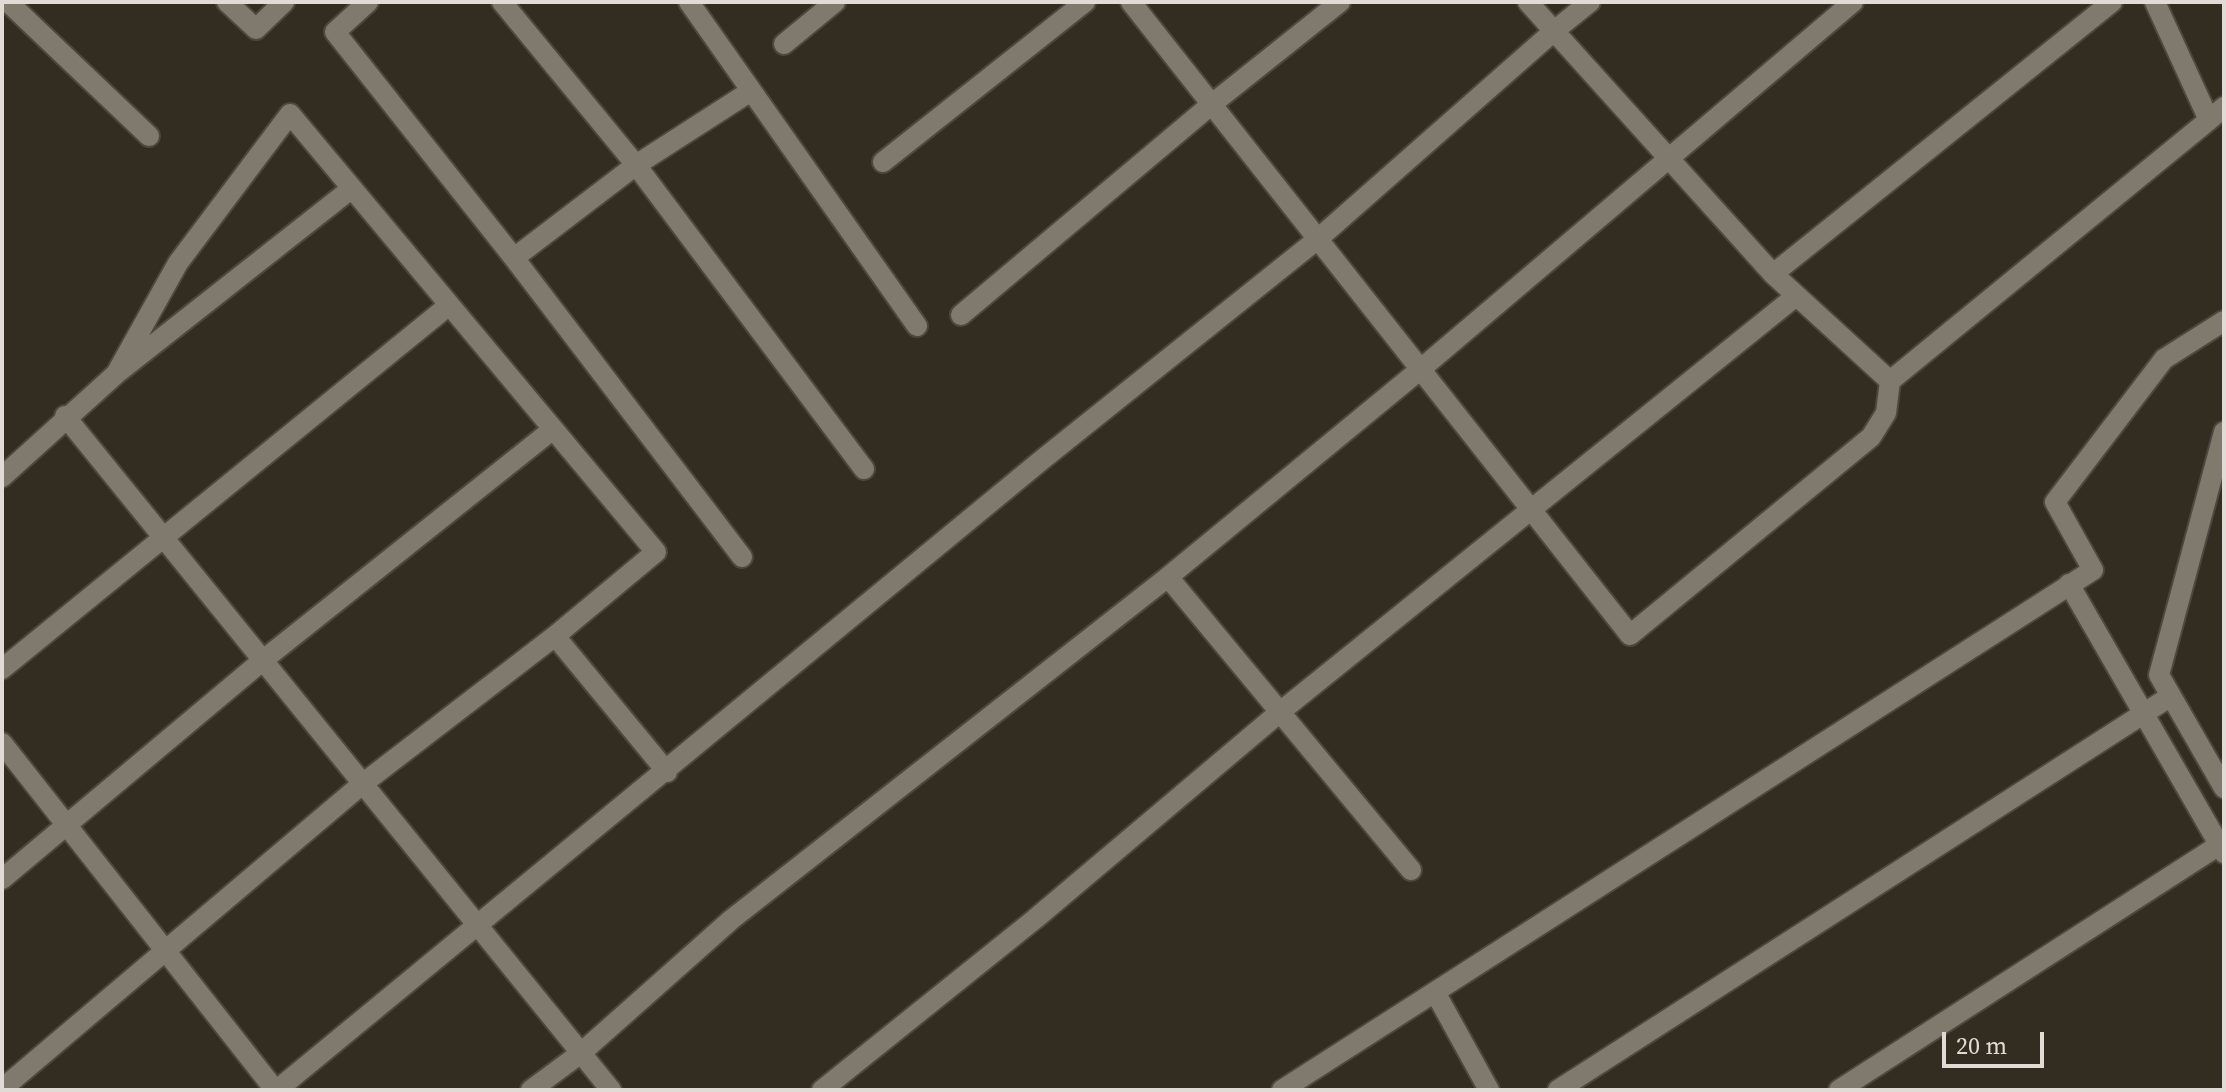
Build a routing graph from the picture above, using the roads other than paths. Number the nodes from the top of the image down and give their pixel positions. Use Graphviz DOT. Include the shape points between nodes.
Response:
graph roads {
  1 [pos="8,2"];
  2 [pos="227,2"];
  3 [pos="284,2"];
  4 [pos="368,2"];
  5 [pos="502,2"];
  6 [pos="689,2"];
  7 [pos="835,2"];
  8 [pos="1085,2"];
  9 [pos="1131,2"];
  10 [pos="1340,2"];
  11 [pos="1528,2"];
  12 [pos="1590,2"];
  13 [pos="1853,2"];
  14 [pos="2112,2"];
  15 [pos="2155,2"];
  16 [pos="1554,31"];
  17 [pos="784,44"];
  18 [pos="751,91"];
  19 [pos="1212,104"];
  20 [pos="2217,114"];
  21 [pos="149,136"];
  22 [pos="1667,160"];
  23 [pos="883,162"];
  24 [pos="636,165"];
  25 [pos="351,189"];
  26 [pos="1319,238"];
  27 [pos="514,258"];
  28 [pos="1773,274"];
  29 [pos="1796,296"];
  30 [pos="448,306"];
  31 [pos="961,315"];
  32 [pos="2224,321"];
  33 [pos="917,326"];
  34 [pos="1422,368"];
  35 [pos="116,374"];
  36 [pos="1890,381"];
  37 [pos="65,416"];
  38 [pos="552,430"];
  39 [pos="2224,432"];
  40 [pos="864,469"];
  41 [pos="2,477"];
  42 [pos="1530,511"];
  43 [pos="164,536"];
  44 [pos="742,557"];
  45 [pos="1168,577"];
  46 [pos="2069,584"];
  47 [pos="555,636"];
  48 [pos="262,661"];
  49 [pos="2,669"];
  50 [pos="2171,696"];
  51 [pos="1280,712"];
  52 [pos="2144,714"];
  53 [pos="2,743"];
  54 [pos="667,772"];
  55 [pos="361,785"];
  56 [pos="2224,788"];
  57 [pos="68,823"];
  58 [pos="2223,847"];
  59 [pos="1411,870"];
  60 [pos="2,879"];
  61 [pos="476,926"];
  62 [pos="167,949"];
  63 [pos="1435,992"];
  64 [pos="581,1053"];
  65 [pos="2,1089"];
  66 [pos="276,1090"];
  67 [pos="531,1090"];
  68 [pos="611,1090"];
  69 [pos="822,1090"];
  70 [pos="1282,1090"];
  71 [pos="1489,1090"];
  72 [pos="1558,1090"];
  73 [pos="1839,1090"];
  1 -- 21 [label="street"];
  2 -- 3 [label="street" via="256,29"];
  4 -- 27 [label="street" via="335,32"];
  5 -- 24 [label="street"];
  6 -- 18 [label="street"];
  7 -- 17 [label="street"];
  8 -- 23 [label="street"];
  9 -- 19 [label="street"];
  10 -- 19 [label="street"];
  11 -- 16 [label="street"];
  12 -- 16 [label="street"];
  13 -- 22 [label="street"];
  14 -- 28 [label="street"];
  15 -- 20 [label="street"];
  16 -- 22 [label="street"];
  16 -- 26 [label="street"];
  18 -- 24 [label="street"];
  18 -- 33 [label="street"];
  19 -- 26 [label="street"];
  19 -- 31 [label="street"];
  20 -- 36 [label="street"];
  22 -- 28 [label="street"];
  22 -- 34 [label="street"];
  24 -- 27 [label="street"];
  24 -- 40 [label="street"];
  25 -- 30 [label="street"];
  25 -- 35 [label="street"];
  25 -- 35 [label="street" via="290,114 178,263"];
  26 -- 34 [label="street"];
  26 -- 54 [label="street"];
  27 -- 44 [label="street"];
  28 -- 29 [label="street"];
  29 -- 36 [label="street"];
  29 -- 42 [label="street"];
  30 -- 38 [label="street"];
  30 -- 43 [label="street"];
  32 -- 46 [label="street" via="2164,359 2055,502 2093,570"];
  34 -- 42 [label="street"];
  34 -- 45 [label="street"];
  35 -- 37 [label="street"];
  36 -- 42 [label="street" via="1886,413 1871,437 1630,635"];
  37 -- 41 [label="street"];
  37 -- 43 [label="street"];
  38 -- 47 [label="street" via="656,552"];
  38 -- 48 [label="street"];
  39 -- 50 [label="street" via="2159,675"];
  42 -- 51 [label="street"];
  43 -- 48 [label="street"];
  43 -- 49 [label="street"];
  45 -- 51 [label="street"];
  45 -- 64 [label="street" via="732,919"];
  46 -- 52 [label="street"];
  46 -- 63 [label="street"];
  47 -- 54 [label="street"];
  47 -- 55 [label="street"];
  48 -- 55 [label="street"];
  48 -- 57 [label="street"];
  50 -- 52 [label="street"];
  50 -- 56 [label="street"];
  51 -- 59 [label="street"];
  51 -- 69 [label="street"];
  52 -- 58 [label="street"];
  52 -- 72 [label="street"];
  53 -- 57 [label="street"];
  54 -- 61 [label="street"];
  55 -- 61 [label="street"];
  55 -- 62 [label="street"];
  57 -- 60 [label="street"];
  57 -- 62 [label="street"];
  58 -- 73 [label="street"];
  61 -- 64 [label="street"];
  61 -- 66 [label="street"];
  62 -- 65 [label="street"];
  62 -- 66 [label="street"];
  63 -- 70 [label="street"];
  63 -- 71 [label="street"];
  64 -- 67 [label="street"];
  64 -- 68 [label="street"];
}
